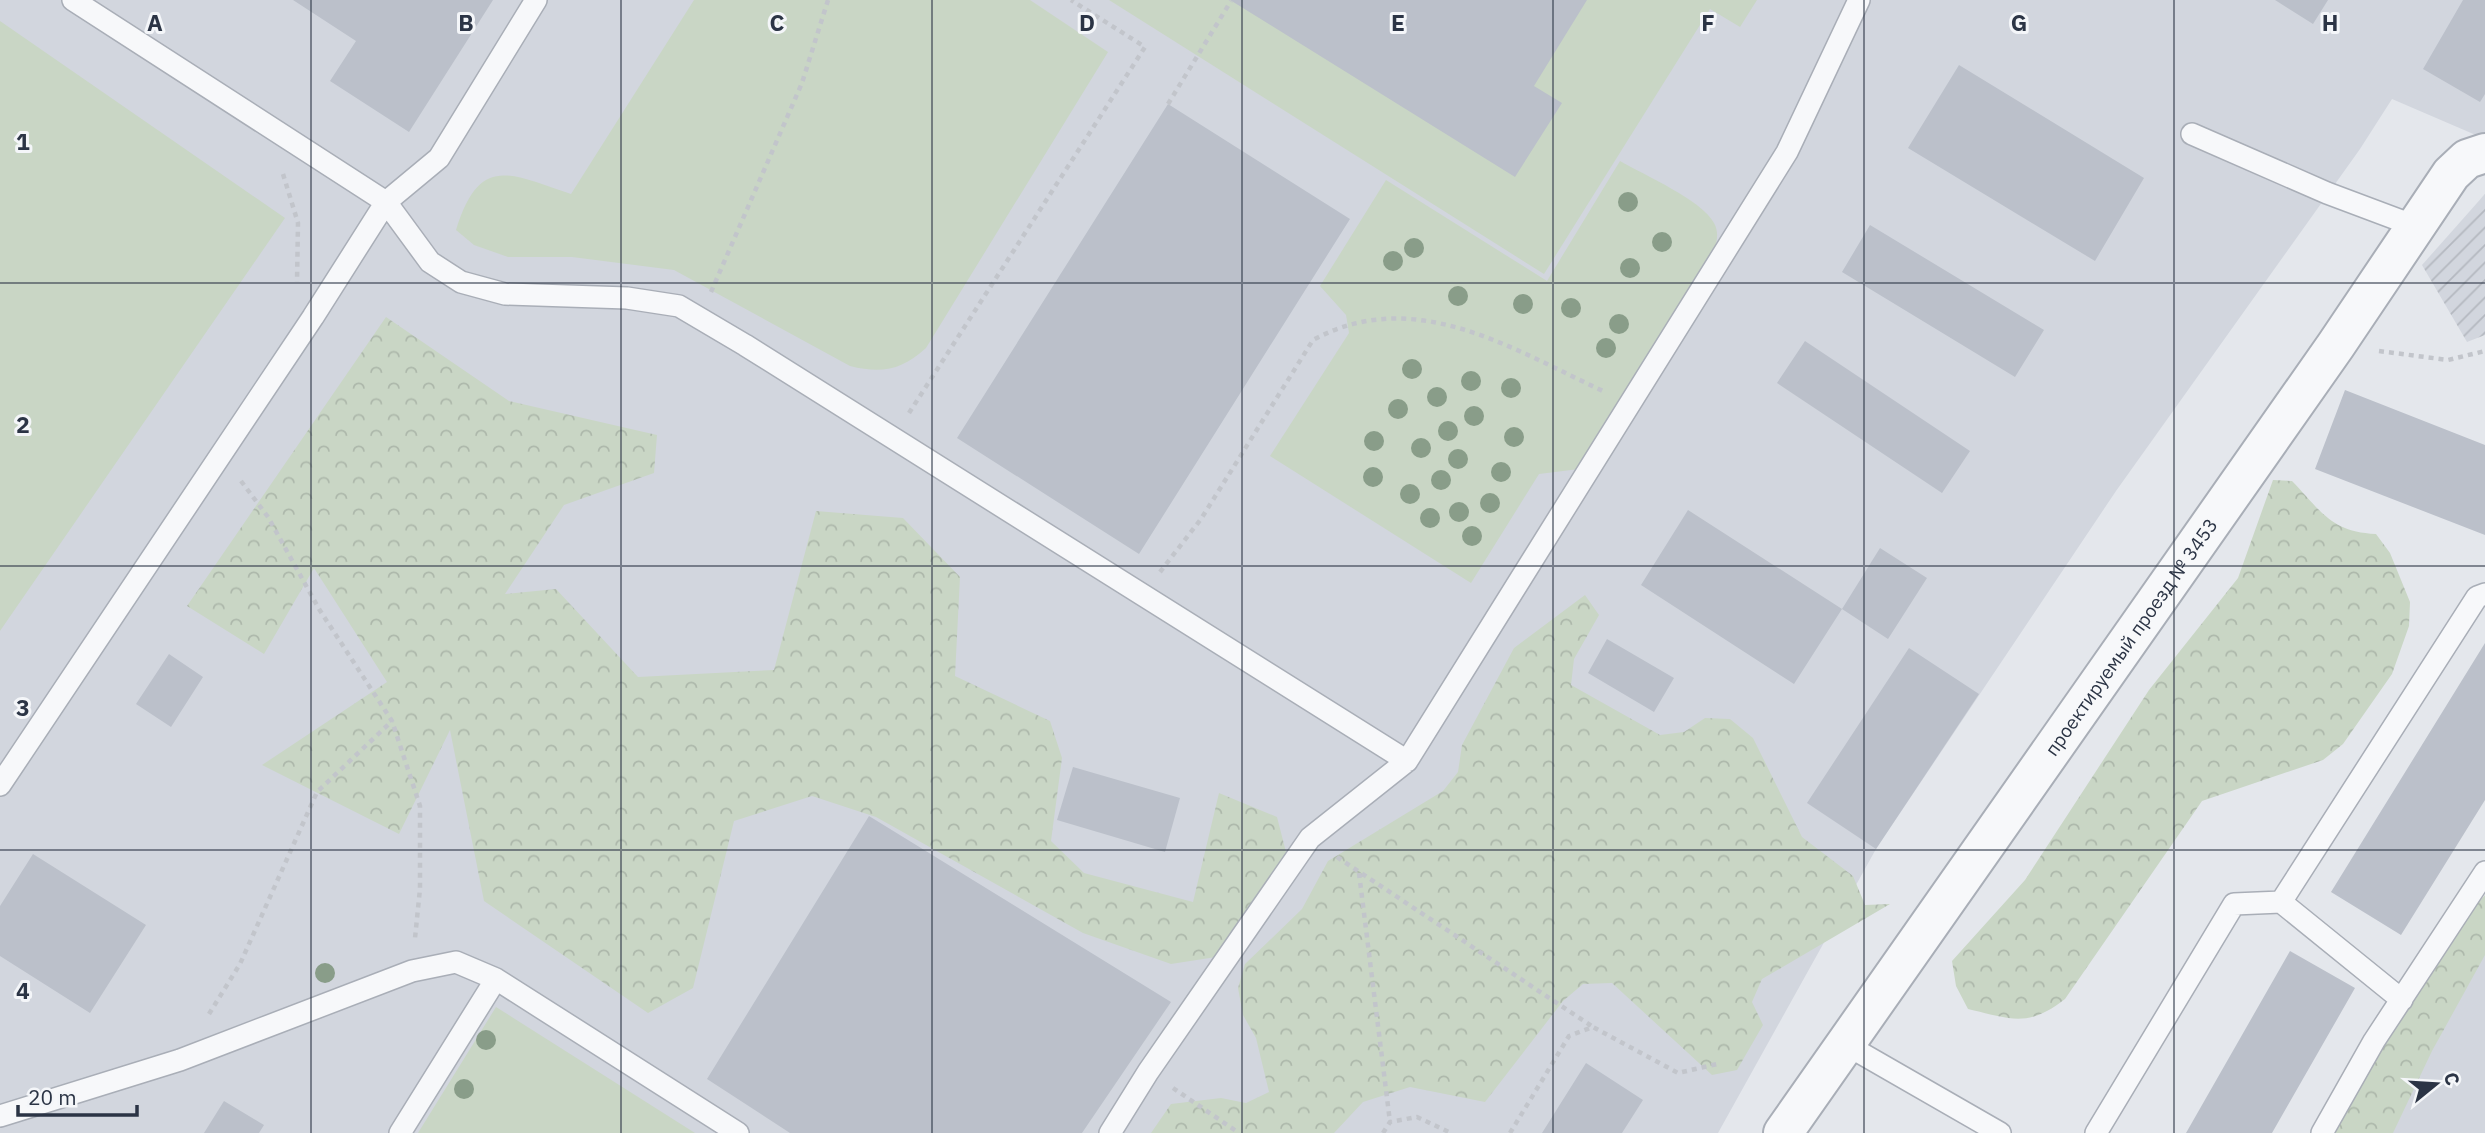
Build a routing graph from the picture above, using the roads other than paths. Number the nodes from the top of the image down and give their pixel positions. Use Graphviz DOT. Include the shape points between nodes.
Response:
graph roads {
  1 [pos="73,0"];
  2 [pos="536,0"];
  3 [pos="1859,0"];
  4 [pos="2192,134"];
  5 [pos="2485,153"];
  6 [pos="386,202"];
  7 [pos="2415,226"];
  8 [pos="2485,594"];
  9 [pos="1407,761"];
  10 [pos="0,785"];
  11 [pos="2485,872"];
  12 [pos="2281,902"];
  13 [pos="496,979"];
  14 [pos="2402,1000"];
  15 [pos="1845,1044"];
  16 [pos="0,1116"];
  17 [pos="734,1132"];
  18 [pos="400,1133"];
  19 [pos="1110,1133"];
  20 [pos="1783,1133"];
  21 [pos="2000,1133"];
  22 [pos="2096,1133"];
  23 [pos="2322,1133"];
  1 -- 6 [label="lane"];
  2 -- 6 [label="lane" via="439,158"];
  3 -- 9 [label="lane" via="1787,152"];
  4 -- 7 [label="lane"];
  5 -- 7 [label="street, проектируемый проезд № 3453" via="2467,159 2451,173"];
  6 -- 9 [label="lane" via="430,262 461,282 505,294 627,298 679,306"];
  6 -- 10 [label="lane"];
  7 -- 15 [label="street, проектируемый проезд № 3453"];
  8 -- 12 [label="lane" via="2477,597"];
  9 -- 19 [label="lane" via="1310,838"];
  11 -- 14 [label="lane"];
  12 -- 14 [label="lane"];
  12 -- 22 [label="lane" via="2234,904"];
  13 -- 16 [label="lane" via="456,962 412,971 180,1060"];
  13 -- 17 [label="lane"];
  13 -- 18 [label="lane"];
  14 -- 23 [label="lane"];
  15 -- 20 [label="street, проектируемый проезд № 3453"];
  15 -- 21 [label="lane"];
}
